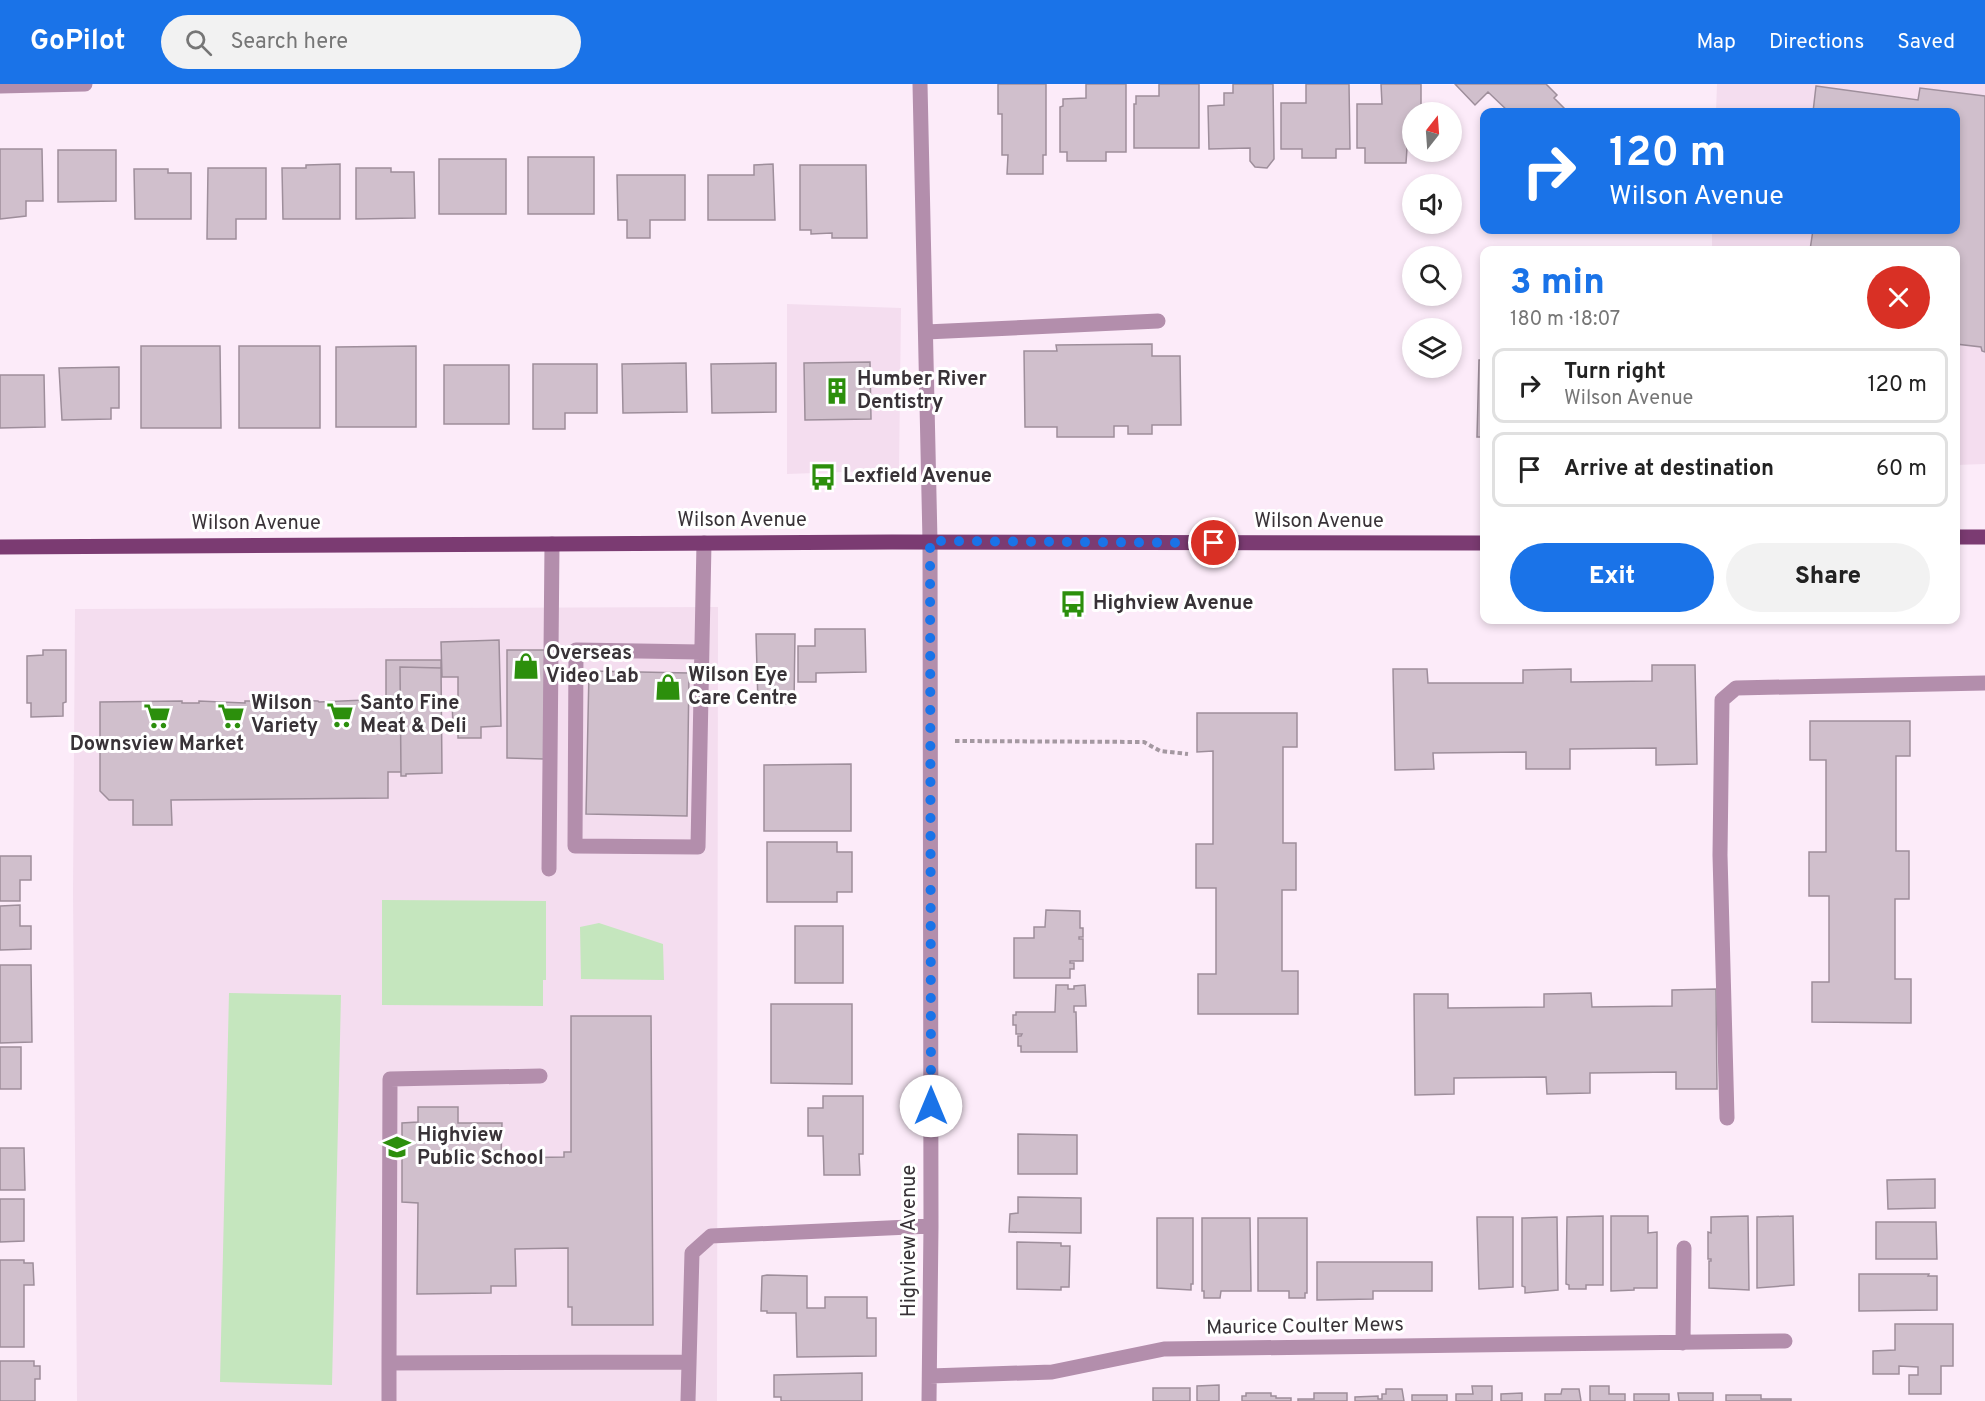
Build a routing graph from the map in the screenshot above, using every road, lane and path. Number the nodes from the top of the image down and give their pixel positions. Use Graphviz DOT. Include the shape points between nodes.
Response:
graph roads {
  1 [pos="85,84"];
  2 [pos="920,84"];
  3 [pos="0,86"];
  4 [pos="1158,321"];
  5 [pos="926,332"];
  6 [pos="1960,537"];
  7 [pos="1985,537"];
  8 [pos="930,541"];
  9 [pos="704,543"];
  10 [pos="1480,543"];
  11 [pos="552,544"];
  12 [pos="0,547"];
  13 [pos="701,652"];
  14 [pos="1985,683"];
  15 [pos="930,741"];
  16 [pos="1188,754"];
  17 [pos="549,869"];
  18 [pos="540,1076"];
  19 [pos="1727,1118"];
  20 [pos="931,1226"];
  21 [pos="1684,1248"];
  22 [pos="1785,1341"];
  23 [pos="1683,1342"];
  24 [pos="688,1362"];
  25 [pos="389,1363"];
  26 [pos="930,1376"];
  27 [pos="389,1401"];
  28 [pos="688,1401"];
  29 [pos="929,1401"];
  1 -- 3 [label="street"];
  2 -- 5 [label="street"];
  4 -- 5 [label="street"];
  5 -- 8 [label="street"];
  6 -- 7 [label="main road"];
  8 -- 9 [label="main road, Wilson Avenue"];
  8 -- 10 [label="main road, Wilson Avenue"];
  8 -- 15 [label="street, Highview Avenue"];
  9 -- 11 [label="main road, Wilson Avenue"];
  9 -- 13 [label="street"];
  11 -- 12 [label="main road, Wilson Avenue"];
  11 -- 17 [label="street"];
  13 -- 13 [label="street" via="698,847 575,846 576,650"];
  14 -- 19 [label="street" via="1736,688 1722,700 1720,855"];
  15 -- 16 [label="path" via="1144,742 1160,751"];
  15 -- 20 [label="street, Highview Avenue"];
  18 -- 25 [label="street" via="390,1079"];
  20 -- 24 [label="street" via="711,1236 692,1253"];
  20 -- 26 [label="street, Highview Avenue"];
  21 -- 23 [label="street"];
  22 -- 23 [label="street, Maurice Coulter Mews"];
  23 -- 26 [label="street, Maurice Coulter Mews" via="1164,1349 1052,1372"];
  24 -- 25 [label="street"];
  24 -- 28 [label="street"];
  25 -- 27 [label="street"];
  26 -- 29 [label="street, Highview Avenue"];
}
